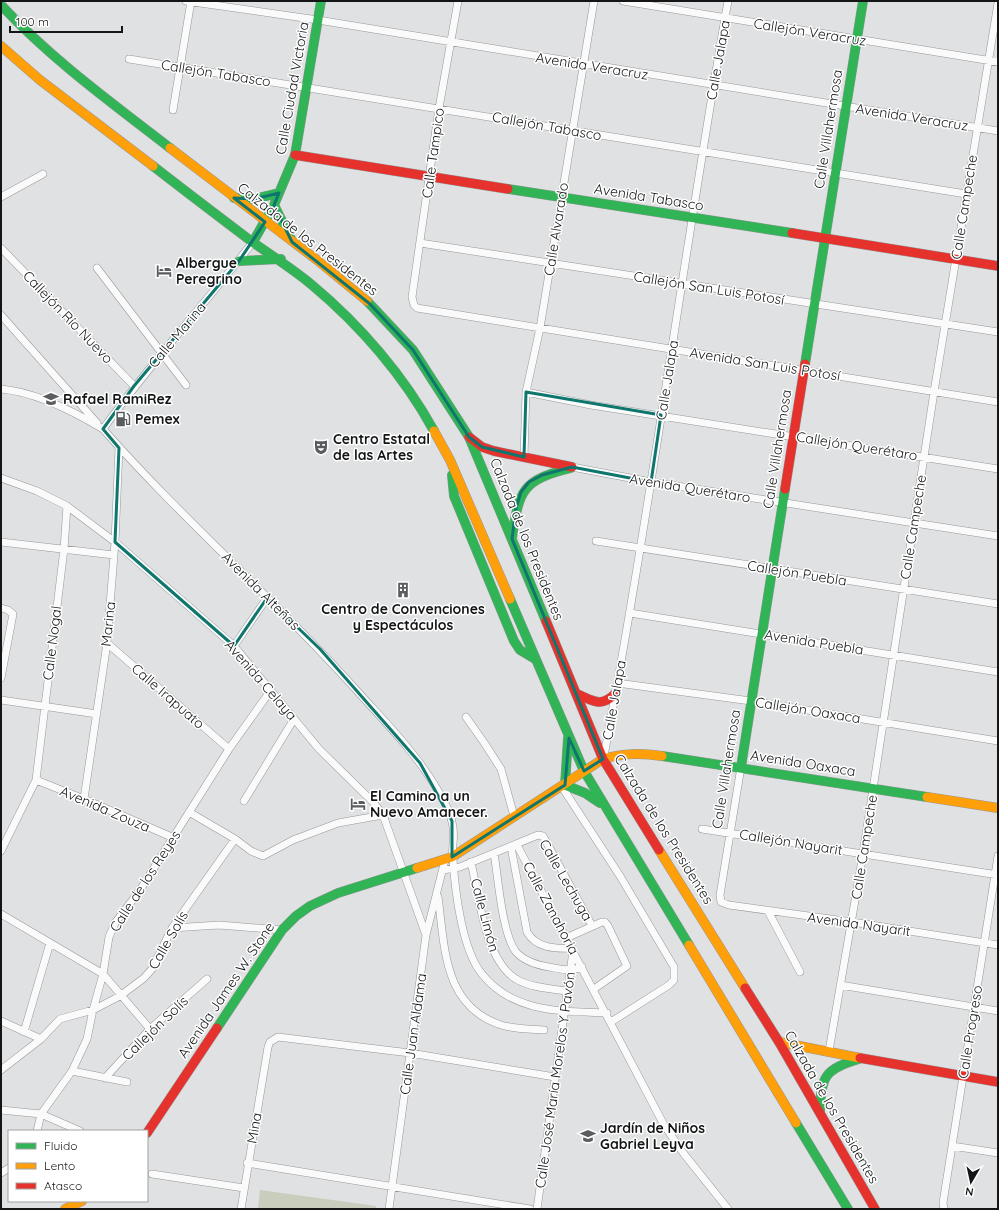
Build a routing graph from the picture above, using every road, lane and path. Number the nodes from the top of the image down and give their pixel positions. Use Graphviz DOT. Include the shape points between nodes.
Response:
graph roads {
  1 [pos="189,1"];
  2 [pos="322,1"];
  3 [pos="458,1"];
  4 [pos="594,1"];
  5 [pos="623,1"];
  6 [pos="728,1"];
  7 [pos="863,1"];
  8 [pos="998,3"];
  9 [pos="1,6"];
  10 [pos="725,18"];
  11 [pos="318,20"];
  12 [pos="856,39"];
  13 [pos="451,42"];
  14 [pos="1,46"];
  15 [pos="129,58"];
  16 [pos="988,60"];
  17 [pos="998,62"];
  18 [pos="584,65"];
  19 [pos="180,67"];
  20 [pos="714,86"];
  21 [pos="308,87"];
  22 [pos="846,106"];
  23 [pos="439,108"];
  24 [pos="173,110"];
  25 [pos="977,128"];
  26 [pos="572,131"];
  27 [pos="998,131"];
  28 [pos="703,153"];
  29 [pos="296,155"];
  30 [pos="43,174"];
  31 [pos="835,174"];
  32 [pos="429,176"];
  33 [pos="280,193"];
  34 [pos="966,194"];
  35 [pos="1,196"];
  36 [pos="234,198"];
  37 [pos="562,198"];
  38 [pos="274,205"];
  39 [pos="693,217"];
  40 [pos="265,222"];
  41 [pos="825,239"];
  42 [pos="253,242"];
  43 [pos="292,242"];
  44 [pos="420,243"];
  45 [pos="1,248"];
  46 [pos="281,259"];
  47 [pos="956,259"];
  48 [pos="239,261"];
  49 [pos="551,263"];
  50 [pos="998,266"];
  51 [pos="97,268"];
  52 [pos="681,283"];
  53 [pos="814,304"];
  54 [pos="414,305"];
  55 [pos="1,315"];
  56 [pos="945,323"];
  57 [pos="540,328"];
  58 [pos="998,332"];
  59 [pos="671,350"];
  60 [pos="162,353"];
  61 [pos="804,370"];
  62 [pos="186,385"];
  63 [pos="134,386"];
  64 [pos="1,389"];
  65 [pos="526,392"];
  66 [pos="934,392"];
  67 [pos="998,402"];
  68 [pos="661,415"];
  69 [pos="103,429"];
  70 [pos="792,436"];
  71 [pos="470,437"];
  72 [pos="119,448"];
  73 [pos="524,457"];
  74 [pos="924,457"];
  75 [pos="572,468"];
  76 [pos="998,469"];
  77 [pos="1,478"];
  78 [pos="651,482"];
  79 [pos="783,502"];
  80 [pos="67,506"];
  81 [pos="913,522"];
  82 [pos="998,536"];
  83 [pos="512,539"];
  84 [pos="596,541"];
  85 [pos="1,542"];
  86 [pos="115,542"];
  87 [pos="640,548"];
  88 [pos="64,549"];
  89 [pos="114,555"];
  90 [pos="772,569"];
  91 [pos="904,590"];
  92 [pos="267,598"];
  93 [pos="998,604"];
  94 [pos="1,608"];
  95 [pos="630,613"];
  96 [pos="762,634"];
  97 [pos="107,643"];
  98 [pos="234,646"];
  99 [pos="894,655"];
  100 [pos="998,672"];
  101 [pos="1,678"];
  102 [pos="617,683"];
  103 [pos="271,690"];
  104 [pos="616,693"];
  105 [pos="577,694"];
  106 [pos="1,700"];
  107 [pos="751,701"];
  108 [pos="44,706"];
  109 [pos="97,714"];
  110 [pos="466,717"];
  111 [pos="294,719"];
  112 [pos="883,722"];
  113 [pos="568,735"];
  114 [pos="998,741"];
  115 [pos="229,749"];
  116 [pos="603,759"];
  117 [pos="741,767"];
  118 [pos="584,771"];
  119 [pos="36,780"];
  120 [pos="563,786"];
  121 [pos="873,788"];
  122 [pos="84,799"];
  123 [pos="244,801"];
  124 [pos="603,804"];
  125 [pos="998,808"];
  126 [pos="189,812"];
  127 [pos="383,815"];
  128 [pos="514,816"];
  129 [pos="702,829"];
  130 [pos="731,833"];
  131 [pos="174,838"];
  132 [pos="236,839"];
  133 [pos="514,846"];
  134 [pos="2,850"];
  135 [pos="494,853"];
  136 [pos="863,854"];
  137 [pos="998,856"];
  138 [pos="449,858"];
  139 [pos="471,862"];
  140 [pos="454,869"];
  141 [pos="443,870"];
  142 [pos="403,871"];
  143 [pos="996,875"];
  144 [pos="437,894"];
  145 [pos="721,902"];
  146 [pos="768,911"];
  147 [pos="1,914"];
  148 [pos="852,922"];
  149 [pos="592,926"];
  150 [pos="172,928"];
  151 [pos="282,930"];
  152 [pos="426,935"];
  153 [pos="566,938"];
  154 [pos="50,943"];
  155 [pos="983,943"];
  156 [pos="998,945"];
  157 [pos="572,950"];
  158 [pos="582,967"];
  159 [pos="570,970"];
  160 [pos="800,972"];
  161 [pos="103,974"];
  162 [pos="207,979"];
  163 [pos="840,985"];
  164 [pos="594,989"];
  165 [pos="567,991"];
  166 [pos="120,996"];
  167 [pos="974,1007"];
  168 [pos="93,1010"];
  169 [pos="564,1011"];
  170 [pos="998,1011"];
  171 [pos="607,1013"];
  172 [pos="1,1021"];
  173 [pos="611,1022"];
  174 [pos="150,1029"];
  175 [pos="544,1030"];
  176 [pos="24,1032"];
  177 [pos="41,1039"];
  178 [pos="779,1042"];
  179 [pos="829,1051"];
  180 [pos="410,1053"];
  181 [pos="860,1058"];
  182 [pos="1,1070"];
  183 [pos="72,1071"];
  184 [pos="963,1076"];
  185 [pos="556,1077"];
  186 [pos="105,1078"];
  187 [pos="127,1082"];
  188 [pos="998,1082"];
  189 [pos="1,1110"];
  190 [pos="820,1112"];
  191 [pos="41,1114"];
  192 [pos="37,1130"];
  193 [pos="77,1130"];
  194 [pos="148,1131"];
  195 [pos="952,1146"];
  196 [pos="998,1153"];
  197 [pos="248,1163"];
  198 [pos="152,1174"];
  199 [pos="392,1187"];
  200 [pos="244,1188"];
  201 [pos="80,1202"];
  202 [pos="65,1209"];
  203 [pos="241,1209"];
  204 [pos="389,1209"];
  205 [pos="530,1209"];
  206 [pos="538,1209"];
  207 [pos="728,1209"];
  208 [pos="848,1209"];
  209 [pos="875,1209"];
  210 [pos="944,1209"];
  1 -- 11 [label="street, Avenida Veracruz"];
  1 -- 19 [label="street"];
  2 -- 11 [label="main road, Calle Ciudad Victoria"];
  3 -- 13 [label="street, Calle Tampico"];
  4 -- 18 [label="street, Calle Alvarado"];
  5 -- 10 [label="street, Callejón Veracruz"];
  6 -- 10 [label="street, Calle Jalapa"];
  7 -- 12 [label="main road, Calle Villahermosa"];
  8 -- 16 [label="street, Calle Campeche"];
  9 -- 36 [label="main road, Calzada de los Presidentes" via="26,32 71,71"];
  10 -- 12 [label="street, Callejón Veracruz"];
  10 -- 20 [label="street, Calle Jalapa"];
  11 -- 13 [label="street, Avenida Veracruz"];
  11 -- 21 [label="main road, Calle Ciudad Victoria"];
  12 -- 16 [label="street, Callejón Veracruz"];
  12 -- 22 [label="main road, Calle Villahermosa"];
  13 -- 18 [label="street, Avenida Veracruz"];
  13 -- 23 [label="street, Calle Tampico"];
  14 -- 42 [label="main road" via="40,80"];
  15 -- 19 [label="street, Callejón Tabasco"];
  16 -- 17 [label="street, Callejón Veracruz"];
  16 -- 25 [label="street, Calle Campeche"];
  18 -- 20 [label="street, Avenida Veracruz"];
  18 -- 26 [label="street, Calle Alvarado"];
  19 -- 21 [label="street, Callejón Tabasco"];
  19 -- 24 [label="street"];
  20 -- 22 [label="street, Avenida Veracruz"];
  20 -- 28 [label="street, Calle Jalapa"];
  21 -- 23 [label="street, Callejón Tabasco"];
  21 -- 29 [label="main road, Calle Ciudad Victoria"];
  22 -- 25 [label="street, Avenida Veracruz"];
  22 -- 31 [label="main road, Calle Villahermosa"];
  23 -- 26 [label="street, Callejón Tabasco"];
  23 -- 32 [label="street, Calle Tampico"];
  25 -- 27 [label="street, Avenida Veracruz"];
  25 -- 34 [label="street, Calle Campeche"];
  26 -- 28 [label="street, Callejón Tabasco"];
  26 -- 37 [label="street, Calle Alvarado"];
  28 -- 31 [label="street, Callejón Tabasco"];
  28 -- 39 [label="street, Calle Jalapa"];
  29 -- 32 [label="main road, Avenida Tabasco"];
  29 -- 33 [label="main road, Calle Ciudad Victoria"];
  30 -- 35 [label="street"];
  31 -- 34 [label="street, Callejón Tabasco"];
  31 -- 41 [label="main road, Calle Villahermosa"];
  32 -- 37 [label="main road, Avenida Tabasco"];
  32 -- 44 [label="street, Calle Tampico"];
  33 -- 36 [label="main road" via="254,199"];
  33 -- 38 [label="main road, Calle Ciudad Victoria"];
  34 -- 47 [label="street, Calle Campeche"];
  36 -- 40 [label="main road, Calzada de los Presidentes"];
  37 -- 39 [label="main road, Avenida Tabasco"];
  37 -- 49 [label="street, Calle Alvarado"];
  38 -- 40 [label="main road, Calle Ciudad Victoria"];
  38 -- 43 [label="main road"];
  39 -- 41 [label="main road, Avenida Tabasco"];
  39 -- 52 [label="street, Calle Jalapa"];
  40 -- 42 [label="main road, Calle Ciudad Victoria"];
  40 -- 43 [label="main road, Calzada de los Presidentes"];
  41 -- 47 [label="main road, Avenida Tabasco"];
  41 -- 53 [label="main road, Calle Villahermosa"];
  42 -- 46 [label="main road"];
  42 -- 48 [label="street, Calle Marina"];
  43 -- 71 [label="main road, Calzada de los Presidentes" via="370,304 413,350"];
  44 -- 49 [label="street, Callejón San Luis Potosí"];
  44 -- 54 [label="street, Calle Tampico" via="412,297"];
  45 -- 63 [label="street, Callejón Río Nuevo"];
  46 -- 48 [label="main road"];
  46 -- 113 [label="main road" via="364,334 411,394 434,429 450,460"];
  47 -- 50 [label="main road, Avenida Tabasco"];
  47 -- 56 [label="street, Calle Campeche"];
  48 -- 60 [label="street, Calle Marina"];
  49 -- 52 [label="street, Callejón San Luis Potosí"];
  49 -- 57 [label="street, Calle Alvarado"];
  51 -- 60 [label="street"];
  52 -- 53 [label="street, Callejón San Luis Potosí"];
  52 -- 59 [label="street, Calle Jalapa"];
  53 -- 56 [label="street, Callejón San Luis Potosí"];
  53 -- 61 [label="main road, Calle Villahermosa"];
  54 -- 57 [label="street, Avenida San Luis Potosí" via="424,310"];
  55 -- 69 [label="street"];
  56 -- 58 [label="street, Callejón San Luis Potosí"];
  56 -- 66 [label="street, Calle Campeche"];
  57 -- 59 [label="street, Avenida San Luis Potosí"];
  57 -- 65 [label="street, Calle Alvarado"];
  59 -- 61 [label="street, Avenida San Luis Potosí"];
  59 -- 68 [label="street, Calle Jalapa"];
  60 -- 62 [label="street"];
  60 -- 63 [label="street, Calle Marina"];
  61 -- 66 [label="street, Avenida San Luis Potosí"];
  61 -- 70 [label="main road, Calle Villahermosa"];
  63 -- 69 [label="street, Calle Marina"];
  64 -- 69 [label="street, Avenida Alteñas" via="42,400 82,416"];
  65 -- 68 [label="street, Callejón Querétaro"];
  65 -- 73 [label="street, Calle Alvarado"];
  66 -- 67 [label="street, Avenida San Luis Potosí"];
  66 -- 74 [label="street, Calle Campeche"];
  68 -- 70 [label="street, Callejón Querétaro"];
  68 -- 78 [label="street, Calle Jalapa"];
  69 -- 72 [label="street, Avenida Alteñas"];
  70 -- 74 [label="street, Callejón Querétaro"];
  70 -- 79 [label="main road, Calle Villahermosa"];
  71 -- 73 [label="main road" via="482,447"];
  71 -- 83 [label="main road, Calzada de los Presidentes"];
  72 -- 86 [label="street, Marina"];
  72 -- 92 [label="street, Avenida Alteñas"];
  73 -- 75 [label="main road"];
  74 -- 76 [label="street, Callejón Querétaro"];
  74 -- 81 [label="street, Calle Campeche"];
  75 -- 78 [label="street, Avenida Querétaro"];
  75 -- 83 [label="main road" via="542,475 530,482 521,492"];
  77 -- 80 [label="street, Avenida Celaya" via="37,491"];
  78 -- 79 [label="street, Avenida Querétaro"];
  78 -- 87 [label="street, Calle Jalapa"];
  79 -- 81 [label="street, Avenida Querétaro"];
  79 -- 90 [label="main road, Calle Villahermosa"];
  80 -- 86 [label="street, Avenida Celaya"];
  80 -- 88 [label="street, Calle Nogal"];
  81 -- 82 [label="street, Avenida Querétaro"];
  81 -- 91 [label="street, Calle Campeche"];
  83 -- 105 [label="main road, Calzada de los Presidentes"];
  84 -- 87 [label="street, Callejón Puebla"];
  85 -- 88 [label="street"];
  86 -- 89 [label="street, Marina"];
  86 -- 98 [label="street, Avenida Celaya"];
  87 -- 90 [label="street, Callejón Puebla"];
  87 -- 95 [label="street, Calle Jalapa"];
  88 -- 89 [label="street"];
  88 -- 108 [label="street, Calle Nogal"];
  89 -- 97 [label="street, Marina"];
  90 -- 91 [label="street, Callejón Puebla"];
  90 -- 96 [label="main road, Calle Villahermosa"];
  91 -- 93 [label="street, Callejón Puebla"];
  91 -- 99 [label="street, Calle Campeche"];
  92 -- 98 [label="street"];
  92 -- 138 [label="street, Avenida Alteñas" via="320,649 420,763 438,790 452,821 454,835"];
  94 -- 101 [label="street" via="13,614"];
  95 -- 96 [label="street, Avenida Puebla"];
  95 -- 102 [label="street, Calle Jalapa"];
  96 -- 99 [label="street, Avenida Puebla"];
  96 -- 107 [label="main road, Calle Villahermosa"];
  97 -- 109 [label="street, Marina"];
  97 -- 115 [label="street, Calle Irapuato"];
  98 -- 103 [label="street, Avenida Celaya"];
  99 -- 100 [label="street, Avenida Puebla"];
  99 -- 112 [label="street, Calle Campeche"];
  102 -- 104 [label="street, Calle Jalapa"];
  102 -- 107 [label="street, Callejón Oaxaca"];
  103 -- 111 [label="street, Avenida Celaya"];
  103 -- 115 [label="street, Calle de los Reyes"];
  104 -- 105 [label="main road" via="609,700 600,703"];
  104 -- 116 [label="street, Calle Jalapa"];
  105 -- 116 [label="main road, Calzada de los Presidentes"];
  106 -- 108 [label="street"];
  107 -- 112 [label="street, Callejón Oaxaca"];
  107 -- 117 [label="main road, Calle Villahermosa"];
  108 -- 109 [label="street"];
  108 -- 119 [label="street, Calle Nogal"];
  109 -- 122 [label="street, Marina"];
  110 -- 128 [label="street" via="501,769"];
  111 -- 123 [label="street"];
  111 -- 127 [label="street, Avenida Celaya" via="319,749"];
  112 -- 114 [label="street, Callejón Oaxaca"];
  112 -- 121 [label="street, Calle Campeche"];
  113 -- 118 [label="main road"];
  113 -- 120 [label="main road"];
  115 -- 126 [label="street, Calle de los Reyes"];
  116 -- 117 [label="main road, Avenida Oaxaca" via="634,753"];
  116 -- 118 [label="main road, Avenida James W. Stone"];
  116 -- 178 [label="main road, Calzada de los Presidentes"];
  117 -- 121 [label="main road, Avenida Oaxaca"];
  117 -- 130 [label="street, Calle Villahermosa"];
  118 -- 120 [label="main road, Avenida James W. Stone"];
  118 -- 124 [label="main road"];
  119 -- 122 [label="street, Avenida Zouza"];
  119 -- 134 [label="street, Calle Nogal"];
  120 -- 124 [label="main road" via="585,793"];
  120 -- 128 [label="main road, Avenida James W. Stone"];
  120 -- 173 [label="street" via="674,967 674,980 669,985"];
  121 -- 125 [label="main road, Avenida Oaxaca"];
  121 -- 136 [label="street, Calle Campeche"];
  122 -- 131 [label="street, Avenida Zouza"];
  124 -- 208 [label="main road"];
  126 -- 131 [label="street, Calle de los Reyes"];
  126 -- 132 [label="street"];
  127 -- 132 [label="street" via="338,823 293,840 263,856"];
  127 -- 142 [label="street, Avenida Celaya"];
  128 -- 138 [label="main road, Avenida James W. Stone"];
  129 -- 130 [label="street, Callejón Nayarit"];
  130 -- 136 [label="street, Callejón Nayarit"];
  130 -- 145 [label="street, Calle Villahermosa"];
  131 -- 161 [label="street, Calle de los Reyes" via="140,890 115,922 109,937"];
  132 -- 150 [label="street, Calle Solís"];
  133 -- 135 [label="street"];
  133 -- 149 [label="street, Calle Lechuga" via="540,835 546,839"];
  133 -- 153 [label="street, Calle Zanahoria"];
  133 -- 157 [label="street" via="527,932 531,940 542,945"];
  135 -- 139 [label="street"];
  135 -- 159 [label="street" via="512,946 525,960"];
  136 -- 143 [label="street, Callejón Nayarit"];
  136 -- 148 [label="street, Calle Campeche"];
  137 -- 143 [label="street, Calle Progreso"];
  138 -- 140 [label="street"];
  138 -- 141 [label="street, Calle Juan Aldama"];
  138 -- 142 [label="main road, Avenida James W. Stone"];
  139 -- 140 [label="street"];
  139 -- 165 [label="street, Calle Limón" via="490,944 502,966 518,980"];
  140 -- 141 [label="street"];
  140 -- 169 [label="street" via="464,938 480,973 506,996 543,1009"];
  141 -- 144 [label="street, Calle Juan Aldama"];
  142 -- 151 [label="main road, Avenida James W. Stone" via="338,893 310,906"];
  142 -- 152 [label="street, Avenida Celaya"];
  143 -- 155 [label="street, Calle Progreso"];
  144 -- 152 [label="street, Calle Juan Aldama"];
  144 -- 175 [label="street" via="445,955 450,976 460,996 486,1018 501,1025"];
  145 -- 146 [label="street, Avenida Nayarit"];
  146 -- 148 [label="street, Avenida Nayarit"];
  146 -- 160 [label="street"];
  147 -- 154 [label="street"];
  148 -- 155 [label="street, Avenida Nayarit"];
  148 -- 163 [label="street, Calle Campeche"];
  149 -- 153 [label="street"];
  149 -- 164 [label="street" via="604,922 607,924 627,965 625,969"];
  150 -- 151 [label="street" via="219,925"];
  150 -- 166 [label="street, Calle Solís" via="152,969 140,982"];
  151 -- 194 [label="main road, Avenida James W. Stone"];
  152 -- 180 [label="street, Calle Juan Aldama"];
  153 -- 157 [label="street, Calle Zanahoria"];
  154 -- 161 [label="street"];
  154 -- 176 [label="street"];
  155 -- 156 [label="street, Avenida Nayarit"];
  155 -- 167 [label="street, Calle Progreso"];
  157 -- 158 [label="street, Calle Zanahoria"];
  157 -- 159 [label="street, Calle José María Morelos Y Pavón"];
  158 -- 159 [label="street"];
  158 -- 164 [label="street, Calle Zanahoria"];
  159 -- 165 [label="street, Calle José María Morelos Y Pavón"];
  161 -- 166 [label="street"];
  161 -- 168 [label="street, Calle de los Reyes"];
  162 -- 174 [label="street, Callejón Solís"];
  163 -- 167 [label="street"];
  163 -- 179 [label="street, Calle Campeche"];
  164 -- 171 [label="street, Calle Zanahoria"];
  165 -- 169 [label="street, Calle José María Morelos Y Pavón"];
  166 -- 168 [label="street, Calle Solís"];
  166 -- 174 [label="street"];
  167 -- 170 [label="street"];
  167 -- 184 [label="street, Calle Progreso"];
  168 -- 177 [label="street, Calle Solís" via="60,1019"];
  168 -- 183 [label="street, Calle de los Reyes" via="87,1038"];
  169 -- 171 [label="street"];
  169 -- 185 [label="street, Calle José María Morelos Y Pavón"];
  171 -- 173 [label="street, Calle Zanahoria"];
  172 -- 176 [label="street"];
  173 -- 207 [label="street, Calle Zanahoria" via="664,1125"];
  174 -- 186 [label="street, Callejón Solís"];
  176 -- 177 [label="street"];
  177 -- 182 [label="street, Calle Solís"];
  178 -- 179 [label="main road"];
  178 -- 190 [label="main road, Calzada de los Presidentes"];
  179 -- 181 [label="main road"];
  180 -- 185 [label="street"];
  180 -- 197 [label="street, Mina" via="278,1037 270,1042"];
  180 -- 199 [label="street, Calle Juan Aldama"];
  181 -- 184 [label="main road"];
  181 -- 190 [label="main road" via="833,1067 826,1073 822,1081"];
  183 -- 186 [label="street, Callejón Solís"];
  183 -- 191 [label="street, Calle de los Reyes"];
  184 -- 188 [label="main road"];
  184 -- 195 [label="street, Calle Progreso"];
  185 -- 206 [label="street, Calle José María Morelos Y Pavón"];
  186 -- 187 [label="street, Callejón Solís"];
  189 -- 191 [label="street"];
  190 -- 209 [label="main road, Calzada de los Presidentes"];
  191 -- 192 [label="street, Calle de los Reyes"];
  191 -- 193 [label="street"];
  195 -- 196 [label="street"];
  195 -- 210 [label="street, Calle Progreso"];
  197 -- 199 [label="street"];
  197 -- 200 [label="street, Mina"];
  198 -- 200 [label="street"];
  199 -- 204 [label="street, Calle Juan Aldama"];
  199 -- 205 [label="street"];
  200 -- 203 [label="street, Mina"];
  201 -- 202 [label="main road"];
}
